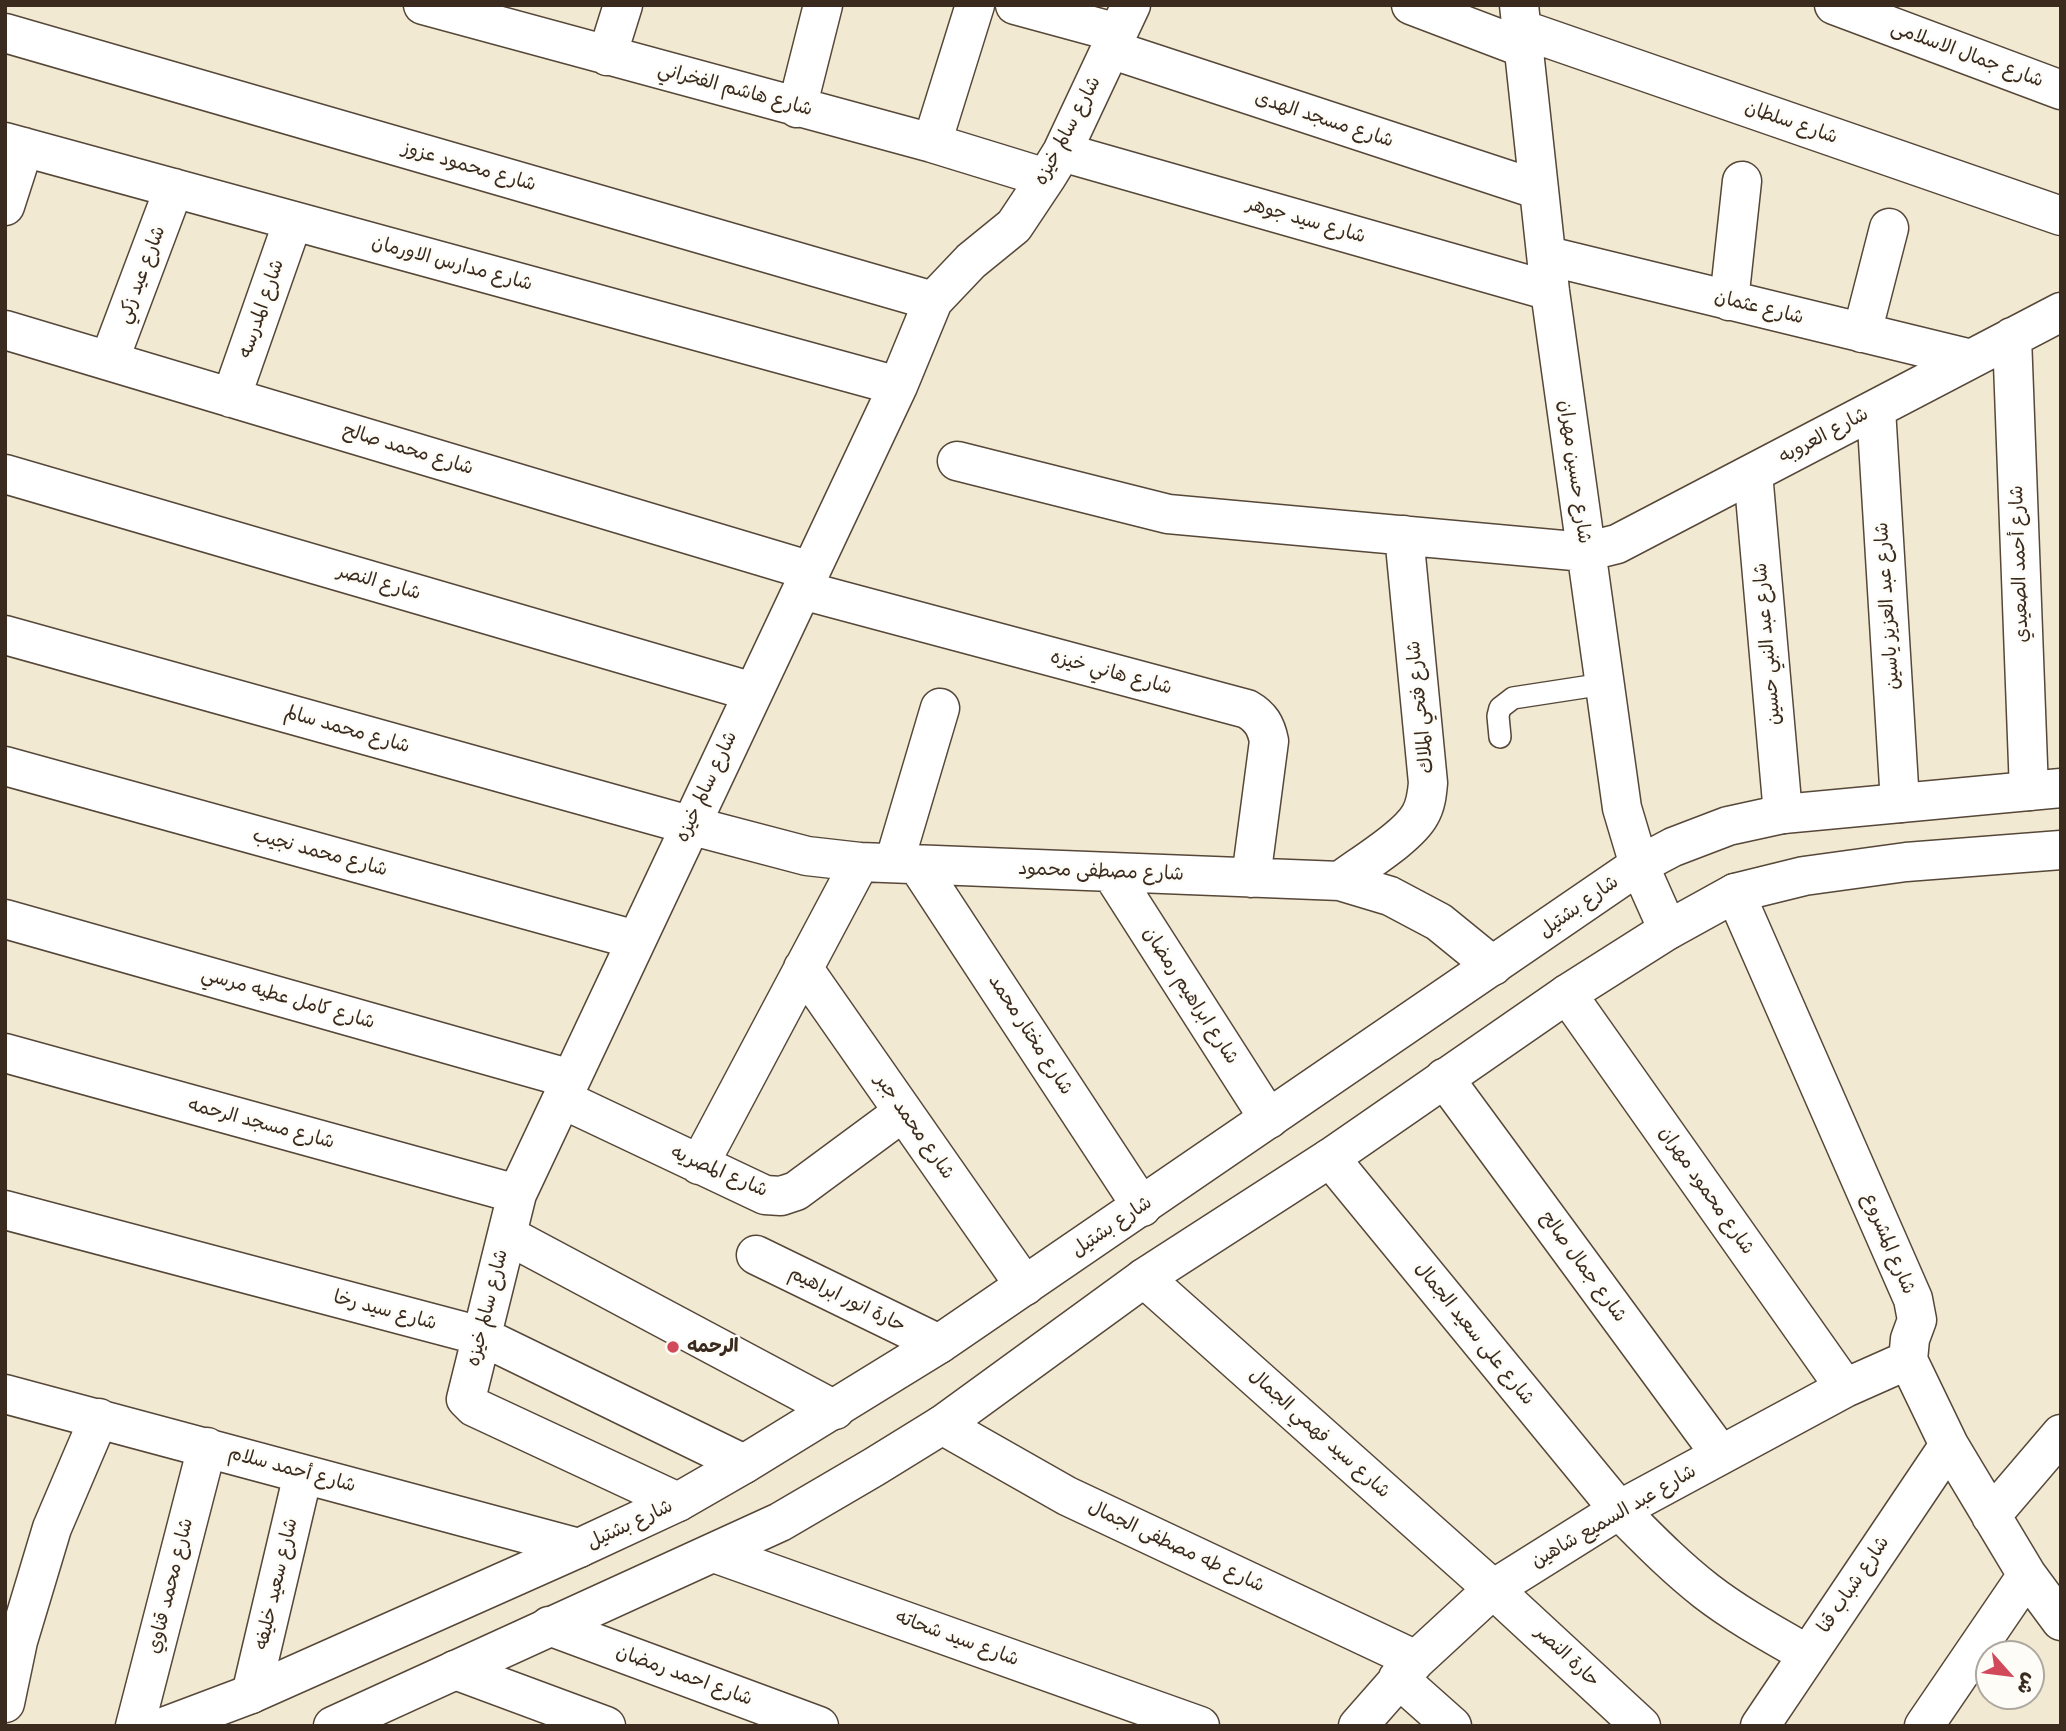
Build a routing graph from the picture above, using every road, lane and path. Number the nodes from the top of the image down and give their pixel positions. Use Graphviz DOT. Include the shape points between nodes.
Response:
graph roads {
  1 [pos="423,5"];
  2 [pos="624,5"];
  3 [pos="823,5"];
  4 [pos="975,5"];
  5 [pos="1015,5"];
  6 [pos="1411,5"];
  7 [pos="1834,5"];
  8 [pos="513,17"];
  9 [pos="1521,27"];
  10 [pos="1120,29"];
  11 [pos="5,33"];
  12 [pos="607,56"];
  13 [pos="2061,90"];
  14 [pos="797,108"];
  15 [pos="932,143"];
  16 [pos="14,144"];
  17 [pos="1054,165"];
  18 [pos="1742,181"];
  19 [pos="174,188"];
  20 [pos="1539,190"];
  21 [pos="5,206"];
  22 [pos="2061,216"];
  23 [pos="293,221"];
  24 [pos="1889,228"];
  25 [pos="1549,274"];
  26 [pos="933,301"];
  27 [pos="1729,301"];
  28 [pos="2061,312"];
  29 [pos="5,330"];
  30 [pos="1863,333"];
  31 [pos="2012,337"];
  32 [pos="1970,359"];
  33 [pos="109,361"];
  34 [pos="898,386"];
  35 [pos="231,398"];
  36 [pos="1876,409"];
  37 [pos="957,461"];
  38 [pos="5,474"];
  39 [pos="1753,474"];
  40 [pos="1404,535"];
  41 [pos="1585,552"];
  42 [pos="807,580"];
  43 [pos="5,635"];
  44 [pos="1604,684"];
  45 [pos="753,692"];
  46 [pos="940,708"];
  47 [pos="1500,737"];
  48 [pos="5,766"];
  49 [pos="2045,789"];
  50 [pos="1900,803"];
  51 [pos="1783,814"];
  52 [pos="689,825"];
  53 [pos="2061,850"];
  54 [pos="890,863"];
  55 [pos="1639,865"];
  56 [pos="1111,872"];
  57 [pos="1251,878"];
  58 [pos="1340,881"];
  59 [pos="1735,893"];
  60 [pos="5,919"];
  61 [pos="1668,930"];
  62 [pos="636,940"];
  63 [pos="1493,966"];
  64 [pos="803,968"];
  65 [pos="1567,994"];
  66 [pos="5,1053"];
  67 [pos="1444,1078"];
  68 [pos="566,1089"];
  69 [pos="903,1112"];
  70 [pos="1269,1119"];
  71 [pos="1330,1158"];
  72 [pos="699,1165"];
  73 [pos="517,1194"];
  74 [pos="1142,1207"];
  75 [pos="5,1210"];
  76 [pos="507,1235"];
  77 [pos="755,1255"];
  78 [pos="1144,1278"];
  79 [pos="1025,1286"];
  80 [pos="481,1336"];
  81 [pos="939,1344"];
  82 [pos="1908,1360"];
  83 [pos="1845,1388"];
  84 [pos="5,1394"];
  85 [pos="835,1410"];
  86 [pos="99,1418"];
  87 [pos="942,1425"];
  88 [pos="2061,1434"];
  89 [pos="1949,1445"];
  90 [pos="207,1447"];
  91 [pos="1721,1455"];
  92 [pos="744,1464"];
  93 [pos="303,1474"];
  94 [pos="678,1502"];
  95 [pos="1619,1510"];
  96 [pos="1991,1516"];
  97 [pos="579,1548"];
  98 [pos="714,1553"];
  99 [pos="2028,1575"];
  100 [pos="1493,1589"];
  101 [pos="2061,1621"];
  102 [pos="549,1626"];
  103 [pos="1807,1654"];
  104 [pos="1407,1669"];
  105 [pos="455,1670"];
  106 [pos="251,1694"];
  107 [pos="5,1703"];
  108 [pos="1773,1721"];
  109 [pos="135,1726"];
  110 [pos="166,1726"];
  111 [pos="333,1726"];
  112 [pos="606,1726"];
  113 [pos="819,1726"];
  114 [pos="1200,1726"];
  115 [pos="1359,1726"];
  116 [pos="1452,1726"];
  117 [pos="1641,1726"];
  118 [pos="1924,1726"];
  1 -- 8 [label="street, شارع هاشم الفخراني"];
  2 -- 12 [label="street"];
  3 -- 14 [label="street"];
  4 -- 15 [label="street"];
  5 -- 10 [label="street, شارع مسجد الهدى"];
  6 -- 9 [label="street, شارع سلطان"];
  7 -- 13 [label="street, شارع جمال الاسلامى"];
  8 -- 12 [label="street, شارع هاشم الفخراني"];
  9 -- 20 [label="street, شارع حسين مهران"];
  9 -- 22 [label="street, شارع سلطان"];
  10 -- 17 [label="street, شارع سالم خيزه"];
  10 -- 20 [label="street, شارع مسجد الهدى"];
  11 -- 26 [label="street, شارع محمود عزوز"];
  12 -- 14 [label="street, شارع هاشم الفخراني"];
  14 -- 15 [label="street, شارع هاشم الفخراني"];
  15 -- 17 [label="street, شارع هاشم الفخراني"];
  16 -- 19 [label="street, شارع مدارس الاورمان"];
  16 -- 21 [label="street"];
  17 -- 25 [label="street, شارع سيد جوهر"];
  17 -- 26 [label="street, شارع سالم خيزه" via="1014,226 971,261"];
  18 -- 27 [label="street"];
  19 -- 23 [label="street, شارع مدارس الاورمان"];
  19 -- 33 [label="street, شارع عيد زكي"];
  20 -- 25 [label="street, شارع حسين مهران"];
  23 -- 34 [label="street, شارع مدارس الاورمان"];
  23 -- 35 [label="street, شارع المدرسه"];
  24 -- 30 [label="street"];
  25 -- 27 [label="street, شارع عثمان"];
  25 -- 41 [label="street, شارع حسين مهران"];
  26 -- 34 [label="street, شارع سالم خيزه"];
  27 -- 30 [label="street, شارع عثمان"];
  28 -- 31 [label="street, شارع العروبه"];
  29 -- 33 [label="street, شارع محمد صالح"];
  30 -- 32 [label="street, شارع عثمان"];
  31 -- 32 [label="street, شارع العروبه"];
  31 -- 49 [label="street, شارع أحمد الصعيدي"];
  32 -- 36 [label="street, شارع العروبه"];
  33 -- 35 [label="street, شارع محمد صالح"];
  34 -- 42 [label="street, شارع سالم خيزه"];
  35 -- 42 [label="street, شارع محمد صالح"];
  36 -- 39 [label="street, شارع العروبه"];
  36 -- 50 [label="street, شارع عبد العزيز ياسين"];
  37 -- 40 [label="street" via="1168,514"];
  38 -- 45 [label="street, شارع النصر"];
  39 -- 41 [label="street, شارع العروبه" via="1617,544"];
  39 -- 51 [label="street, شارع عبد النبي حسين"];
  40 -- 41 [label="street"];
  40 -- 58 [label="street, شارع فتحي الملاك" via="1429,783 1426,800 1409,829"];
  41 -- 44 [label="street, شارع حسين مهران"];
  42 -- 45 [label="street, شارع سالم خيزه"];
  42 -- 57 [label="street, شارع هاني خيزه" via="1256,715 1269,741"];
  43 -- 52 [label="street, شارع محمد سالم"];
  44 -- 47 [label="lane" via="1513,698 1500,708"];
  44 -- 55 [label="street, شارع حسين مهران" via="1622,808"];
  45 -- 52 [label="street, شارع سالم خيزه"];
  46 -- 54 [label="street"];
  48 -- 62 [label="street, شارع محمد نجيب"];
  49 -- 50 [label="street, شارع بشتيل"];
  50 -- 51 [label="street, شارع بشتيل"];
  51 -- 55 [label="street, شارع بشتيل" via="1728,826"];
  52 -- 54 [label="street, شارع مصطفى محمود" via="807,856"];
  52 -- 62 [label="street, شارع سالم خيزه"];
  53 -- 59 [label="street" via="1906,862 1804,876"];
  54 -- 56 [label="street, شارع مصطفى محمود"];
  54 -- 64 [label="street"];
  54 -- 74 [label="street, شارع مختار محمد"];
  55 -- 61 [label="street, شارع حسين مهران"];
  55 -- 63 [label="street, شارع بشتيل"];
  56 -- 57 [label="street, شارع مصطفى محمود"];
  56 -- 70 [label="street, شارع ابراهيم رمضان"];
  57 -- 58 [label="street, شارع مصطفى محمود"];
  58 -- 63 [label="street, شارع مصطفى محمود" via="1390,896 1439,922"];
  59 -- 61 [label="street"];
  59 -- 82 [label="street, شارع المشروع" via="1913,1299 1917,1320"];
  60 -- 68 [label="street, شارع كامل عطيه مرسي"];
  61 -- 65 [label="street"];
  62 -- 68 [label="street, شارع سالم خيزه"];
  63 -- 70 [label="street, شارع بشتيل"];
  64 -- 69 [label="street, شارع محمد جبر"];
  64 -- 72 [label="street"];
  65 -- 67 [label="street"];
  65 -- 83 [label="street, شارع محمود مهران"];
  66 -- 73 [label="street, شارع مسجد الرحمه"];
  67 -- 71 [label="street"];
  67 -- 91 [label="street, شارع جمال صالح"];
  68 -- 72 [label="street, شارع المصريه"];
  68 -- 73 [label="street, شارع سالم خيزه"];
  69 -- 72 [label="street, شارع المصريه" via="796,1191 781,1196 765,1195"];
  69 -- 79 [label="street, شارع محمد جبر"];
  70 -- 74 [label="street, شارع بشتيل"];
  71 -- 78 [label="street"];
  71 -- 95 [label="street, شارع على سعيد الجمال"];
  73 -- 76 [label="street, شارع سالم خيزه"];
  74 -- 79 [label="street, شارع بشتيل"];
  75 -- 80 [label="street, شارع سيد رخا"];
  76 -- 80 [label="street, شارع سالم خيزه"];
  76 -- 85 [label="street"];
  77 -- 81 [label="street, حارة انور ابراهيم"];
  78 -- 87 [label="street"];
  78 -- 100 [label="street, شارع سيد فهمي الجمال"];
  79 -- 81 [label="street, شارع بشتيل"];
  80 -- 92 [label="street, شارع سيد رخا"];
  80 -- 94 [label="street, شارع سالم خيزه" via="467,1391 469,1404"];
  81 -- 85 [label="street, شارع بشتيل"];
  82 -- 83 [label="street, شارع عبد السميع شاهين"];
  82 -- 89 [label="street"];
  83 -- 91 [label="street, شارع عبد السميع شاهين"];
  84 -- 86 [label="street, شارع أحمد سلام"];
  85 -- 92 [label="street, شارع بشتيل"];
  86 -- 90 [label="street, شارع أحمد سلام"];
  86 -- 107 [label="street" via="52,1528 18,1641"];
  87 -- 98 [label="street" via="780,1522"];
  87 -- 104 [label="street, شارع طه مصطفى الجمال" via="1067,1496"];
  88 -- 96 [label="street"];
  89 -- 96 [label="street"];
  89 -- 103 [label="street, شارع شباب قنا"];
  90 -- 93 [label="street, شارع أحمد سلام"];
  90 -- 109 [label="street, شارع محمد قناوي"];
  91 -- 95 [label="street, شارع عبد السميع شاهين"];
  92 -- 94 [label="street, شارع بشتيل"];
  93 -- 97 [label="street, شارع أحمد سلام"];
  93 -- 106 [label="street, شارع سعيد خليفه"];
  94 -- 97 [label="street, شارع بشتيل"];
  95 -- 100 [label="street, شارع عبد السميع شاهين"];
  95 -- 103 [label="street, شارع على سعيد الجمال" via="1706,1591"];
  96 -- 99 [label="street"];
  97 -- 106 [label="street, شارع بشتيل"];
  98 -- 102 [label="street"];
  98 -- 114 [label="street, شارع سيد شحاته"];
  99 -- 101 [label="street"];
  99 -- 118 [label="street"];
  100 -- 104 [label="street, شارع عبد السميع شاهين"];
  100 -- 117 [label="street, حارة النصر"];
  102 -- 105 [label="street"];
  102 -- 113 [label="street, شارع احمد رمضان"];
  103 -- 108 [label="street, شارع شباب قنا"];
  104 -- 115 [label="street, شارع عبد السميع شاهين"];
  104 -- 116 [label="street, شارع طه مصطفى الجمال"];
  105 -- 111 [label="street"];
  105 -- 112 [label="street"];
  106 -- 110 [label="street, شارع بشتيل"];
}
